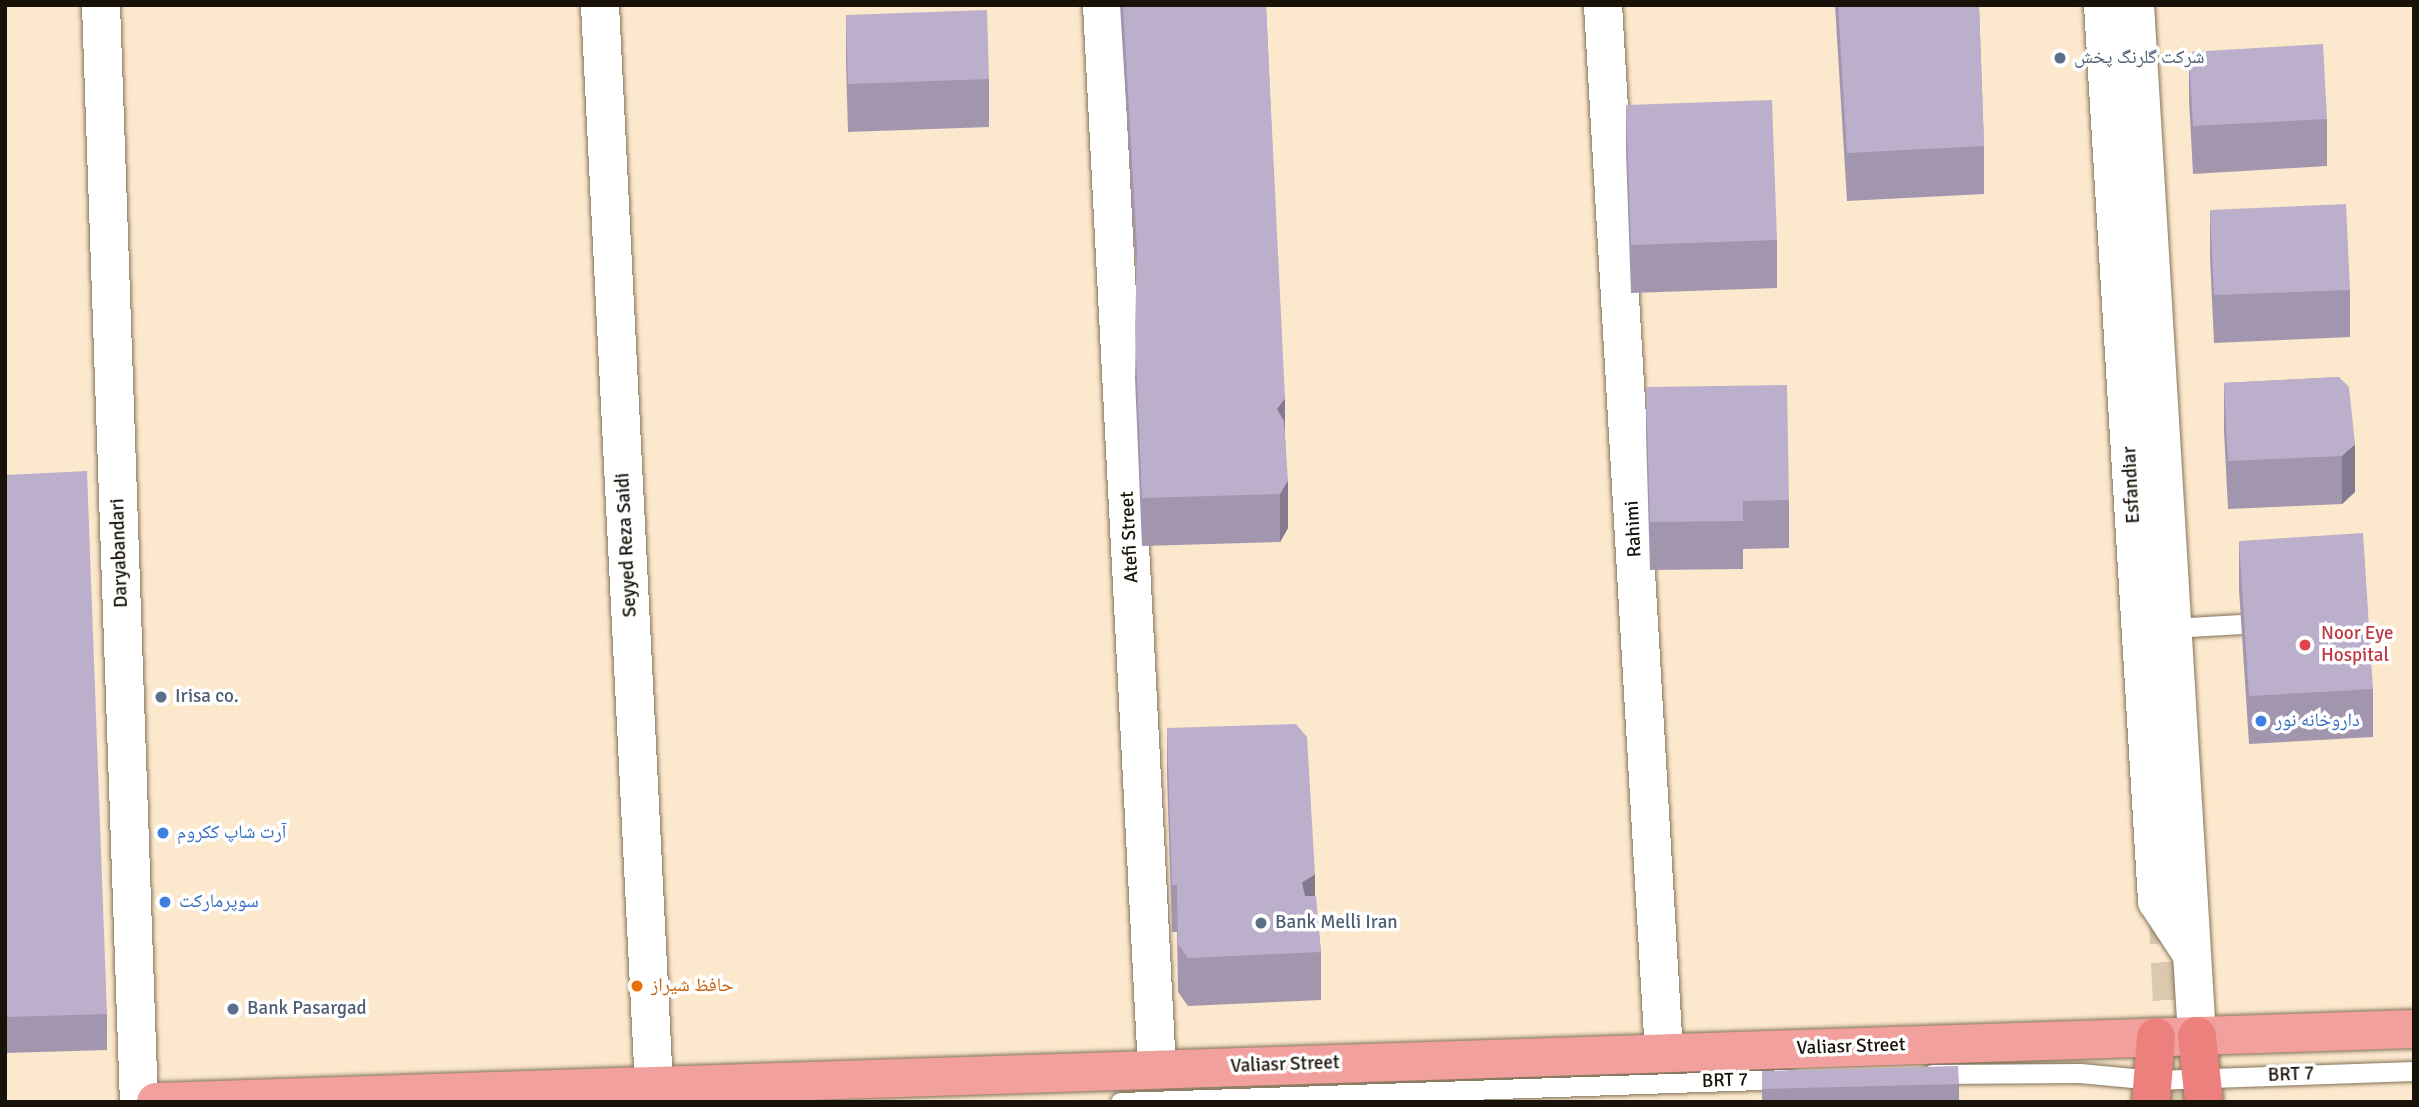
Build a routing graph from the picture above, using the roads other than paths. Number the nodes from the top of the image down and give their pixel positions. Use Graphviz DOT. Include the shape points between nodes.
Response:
graph roads {
  1 [pos="101,5"];
  2 [pos="600,5"];
  3 [pos="1102,5"];
  4 [pos="1603,5"];
  5 [pos="2103,5"];
  6 [pos="2135,5"];
  7 [pos="2241,624"];
  8 [pos="2172,628"];
  9 [pos="2193,954"];
  10 [pos="2414,1029"];
  11 [pos="2197,1036"];
  12 [pos="2157,1037"];
  13 [pos="1664,1053"];
  14 [pos="1157,1069"];
  15 [pos="2414,1071"];
  16 [pos="1916,1074"];
  17 [pos="1804,1078"];
  18 [pos="654,1085"];
  19 [pos="2203,1090"];
  20 [pos="2152,1091"];
  21 [pos="139,1102"];
  22 [pos="156,1102"];
  23 [pos="1120,1102"];
  1 -- 21 [label="street, Daryabandari"];
  2 -- 18 [label="street, Seyyed Reza Saidi"];
  3 -- 14 [label="street, Atefi Street"];
  4 -- 13 [label="street, Rahimi"];
  5 -- 9 [label="street, Esfandiar" via="2157,901"];
  6 -- 8 [label="street, Esfandiar"];
  7 -- 8 [label="lane"];
  8 -- 9 [label="street, Esfandiar"];
  9 -- 11 [label="street, Esfandiar"];
  10 -- 11 [label="main road, Valiasr Street"];
  11 -- 12 [label="main road, Valiasr Street"];
  11 -- 19 [label="highway"];
  12 -- 13 [label="main road, Valiasr Street"];
  12 -- 20 [label="highway"];
  13 -- 14 [label="main road, Valiasr Street"];
  14 -- 18 [label="main road, Valiasr Street"];
  15 -- 19 [label="lane, BRT 7"];
  16 -- 20 [label="lane, BRT 7" via="2080,1073"];
  17 -- 23 [label="lane, BRT 7"];
  18 -- 22 [label="main road, Valiasr Street"];
  19 -- 20 [label="lane, BRT 7"];
}
